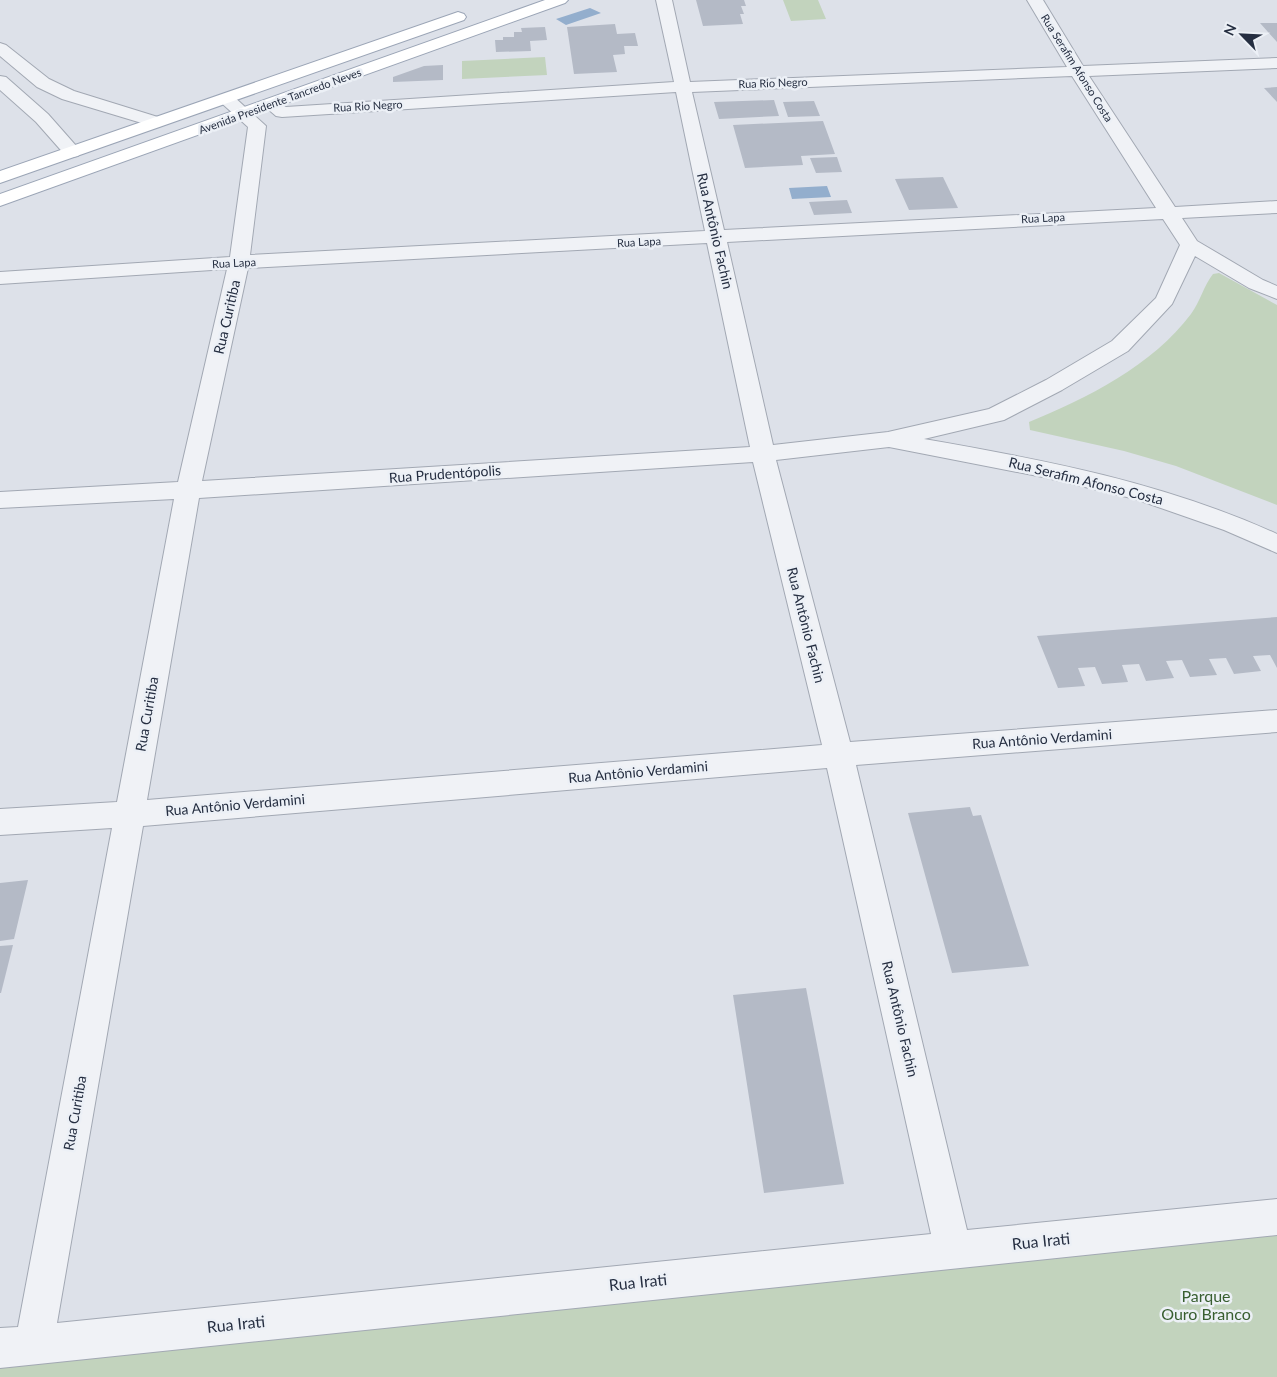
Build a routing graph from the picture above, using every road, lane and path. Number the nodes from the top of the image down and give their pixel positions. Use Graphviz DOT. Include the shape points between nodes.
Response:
graph roads {
  1 [pos="560,0"];
  2 [pos="664,0"];
  3 [pos="1035,0"];
  4 [pos="476,10"];
  5 [pos="0,48"];
  6 [pos="1277,63"];
  7 [pos="1078,72"];
  8 [pos="0,81"];
  9 [pos="43,83"];
  10 [pos="682,87"];
  11 [pos="13,93"];
  12 [pos="256,111"];
  13 [pos="155,122"];
  14 [pos="72,152"];
  15 [pos="0,177"];
  16 [pos="0,200"];
  17 [pos="1277,206"];
  18 [pos="1169,211"];
  19 [pos="717,238"];
  20 [pos="1190,245"];
  21 [pos="239,262"];
  22 [pos="0,278"];
  23 [pos="1277,292"];
  24 [pos="888,440"];
  25 [pos="763,454"];
  26 [pos="188,490"];
  27 [pos="0,500"];
  28 [pos="1277,544"];
  29 [pos="1277,721"];
  30 [pos="839,755"];
  31 [pos="129,814"];
  32 [pos="0,822"];
  33 [pos="1277,1217"];
  34 [pos="953,1250"];
  35 [pos="17,1346"];
  1 -- 12 [label="main road, Avenida Presidente Tancredo Neves"];
  2 -- 10 [label="street, Rua Antônio Fachin"];
  3 -- 7 [label="street, Rua Serafim Afonso Costa"];
  4 -- 12 [label="main road, Avenida Presidente Tancredo Neves"];
  5 -- 9 [label="street"];
  6 -- 7 [label="street, Rua Rio Negro"];
  7 -- 10 [label="street, Rua Rio Negro"];
  7 -- 18 [label="street, Rua Serafim Afonso Costa"];
  8 -- 11 [label="street"];
  9 -- 11 [label="street"];
  9 -- 13 [label="street" via="68,95"];
  10 -- 12 [label="street, Rua Rio Negro"];
  10 -- 19 [label="street, Rua Antônio Fachin"];
  11 -- 14 [label="street" via="42,118"];
  12 -- 13 [label="main road, Avenida Presidente Tancredo Neves"];
  12 -- 16 [label="main road, Avenida Presidente Tancredo Neves"];
  12 -- 21 [label="street, Rua Curitiba"];
  13 -- 14 [label="main road, Avenida Presidente Tancredo Neves"];
  14 -- 15 [label="main road, Avenida Presidente Tancredo Neves"];
  17 -- 18 [label="street, Rua Lapa"];
  18 -- 19 [label="street, Rua Lapa"];
  18 -- 20 [label="street"];
  19 -- 21 [label="street, Rua Lapa"];
  19 -- 25 [label="street, Rua Antônio Fachin"];
  20 -- 23 [label="street" via="1256,284"];
  20 -- 24 [label="street" via="1164,300 1120,346 996,415"];
  21 -- 22 [label="street, Rua Lapa"];
  21 -- 26 [label="street, Rua Curitiba"];
  24 -- 25 [label="street, Rua Prudentópolis"];
  24 -- 28 [label="street, Rua Serafim Afonso Costa" via="1000,460 1135,491 1244,527"];
  25 -- 26 [label="street, Rua Prudentópolis"];
  25 -- 30 [label="street, Rua Antônio Fachin"];
  26 -- 27 [label="street, Rua Prudentópolis"];
  26 -- 31 [label="street, Rua Curitiba"];
  29 -- 30 [label="street, Rua Antônio Verdamini"];
  30 -- 31 [label="street, Rua Antônio Verdamini"];
  30 -- 34 [label="street, Rua Antônio Fachin"];
  31 -- 32 [label="street, Rua Antônio Verdamini"];
  31 -- 35 [label="street, Rua Curitiba"];
  33 -- 34 [label="street, Rua Irati"];
  34 -- 35 [label="street, Rua Irati"];
}
